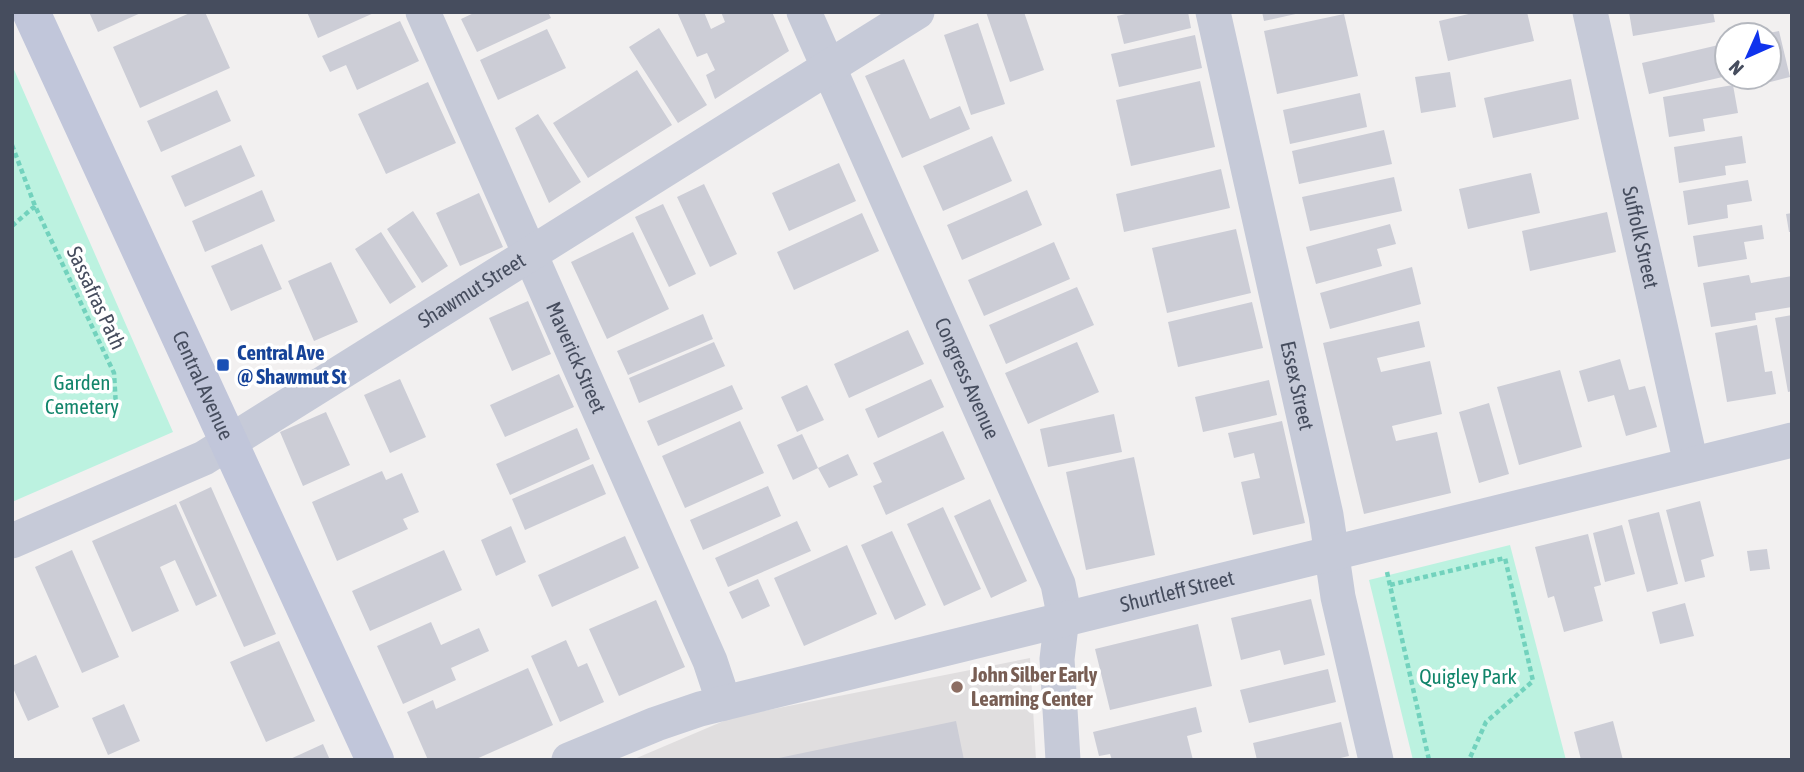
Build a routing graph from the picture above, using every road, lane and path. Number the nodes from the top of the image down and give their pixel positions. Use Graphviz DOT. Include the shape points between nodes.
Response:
graph roads {
  1 [pos="31,12"];
  2 [pos="423,12"];
  3 [pos="804,12"];
  4 [pos="917,12"];
  5 [pos="1213,12"];
  6 [pos="1590,12"];
  7 [pos="829,68"];
  8 [pos="12,145"];
  9 [pos="35,206"];
  10 [pos="12,226"];
  11 [pos="529,253"];
  12 [pos="116,407"];
  13 [pos="1792,440"];
  14 [pos="229,442"];
  15 [pos="1692,464"];
  16 [pos="12,541"];
  17 [pos="1333,554"];
  18 [pos="1387,572"];
  19 [pos="1390,585"];
  20 [pos="1062,620"];
  21 [pos="724,703"];
  22 [pos="375,760"];
  23 [pos="569,760"];
  24 [pos="1063,760"];
  25 [pos="1376,760"];
  26 [pos="1429,760"];
  27 [pos="1469,760"];
  1 -- 14 [label="street, Central Avenue"];
  2 -- 11 [label="street, Maverick Street"];
  3 -- 7 [label="street, Congress Avenue"];
  4 -- 7 [label="street, Shawmut Street"];
  5 -- 17 [label="street, Essex Street"];
  6 -- 15 [label="street, Suffolk Street"];
  7 -- 11 [label="street, Shawmut Street"];
  7 -- 20 [label="street, Congress Avenue" via="1058,584"];
  8 -- 9 [label="path, Sassafras Path"];
  9 -- 10 [label="path"];
  9 -- 12 [label="path, Sassafras Path" via="114,373"];
  11 -- 14 [label="street, Shawmut Street"];
  11 -- 21 [label="street, Maverick Street" via="710,661"];
  13 -- 15 [label="street, Shurtleff Street"];
  14 -- 16 [label="street, Shawmut Street" via="181,469"];
  14 -- 22 [label="street, Central Avenue"];
  15 -- 17 [label="street, Shurtleff Street"];
  17 -- 20 [label="street, Shurtleff Street"];
  17 -- 25 [label="street, Essex Street" via="1338,597"];
  18 -- 19 [label="path"];
  19 -- 26 [label="path"];
  19 -- 27 [label="path" via="1505,558 1533,681 1486,722"];
  20 -- 21 [label="street, Shurtleff Street"];
  20 -- 24 [label="street, Congress Avenue" via="1057,659"];
  21 -- 23 [label="street, Shurtleff Street" via="656,724"];
}
